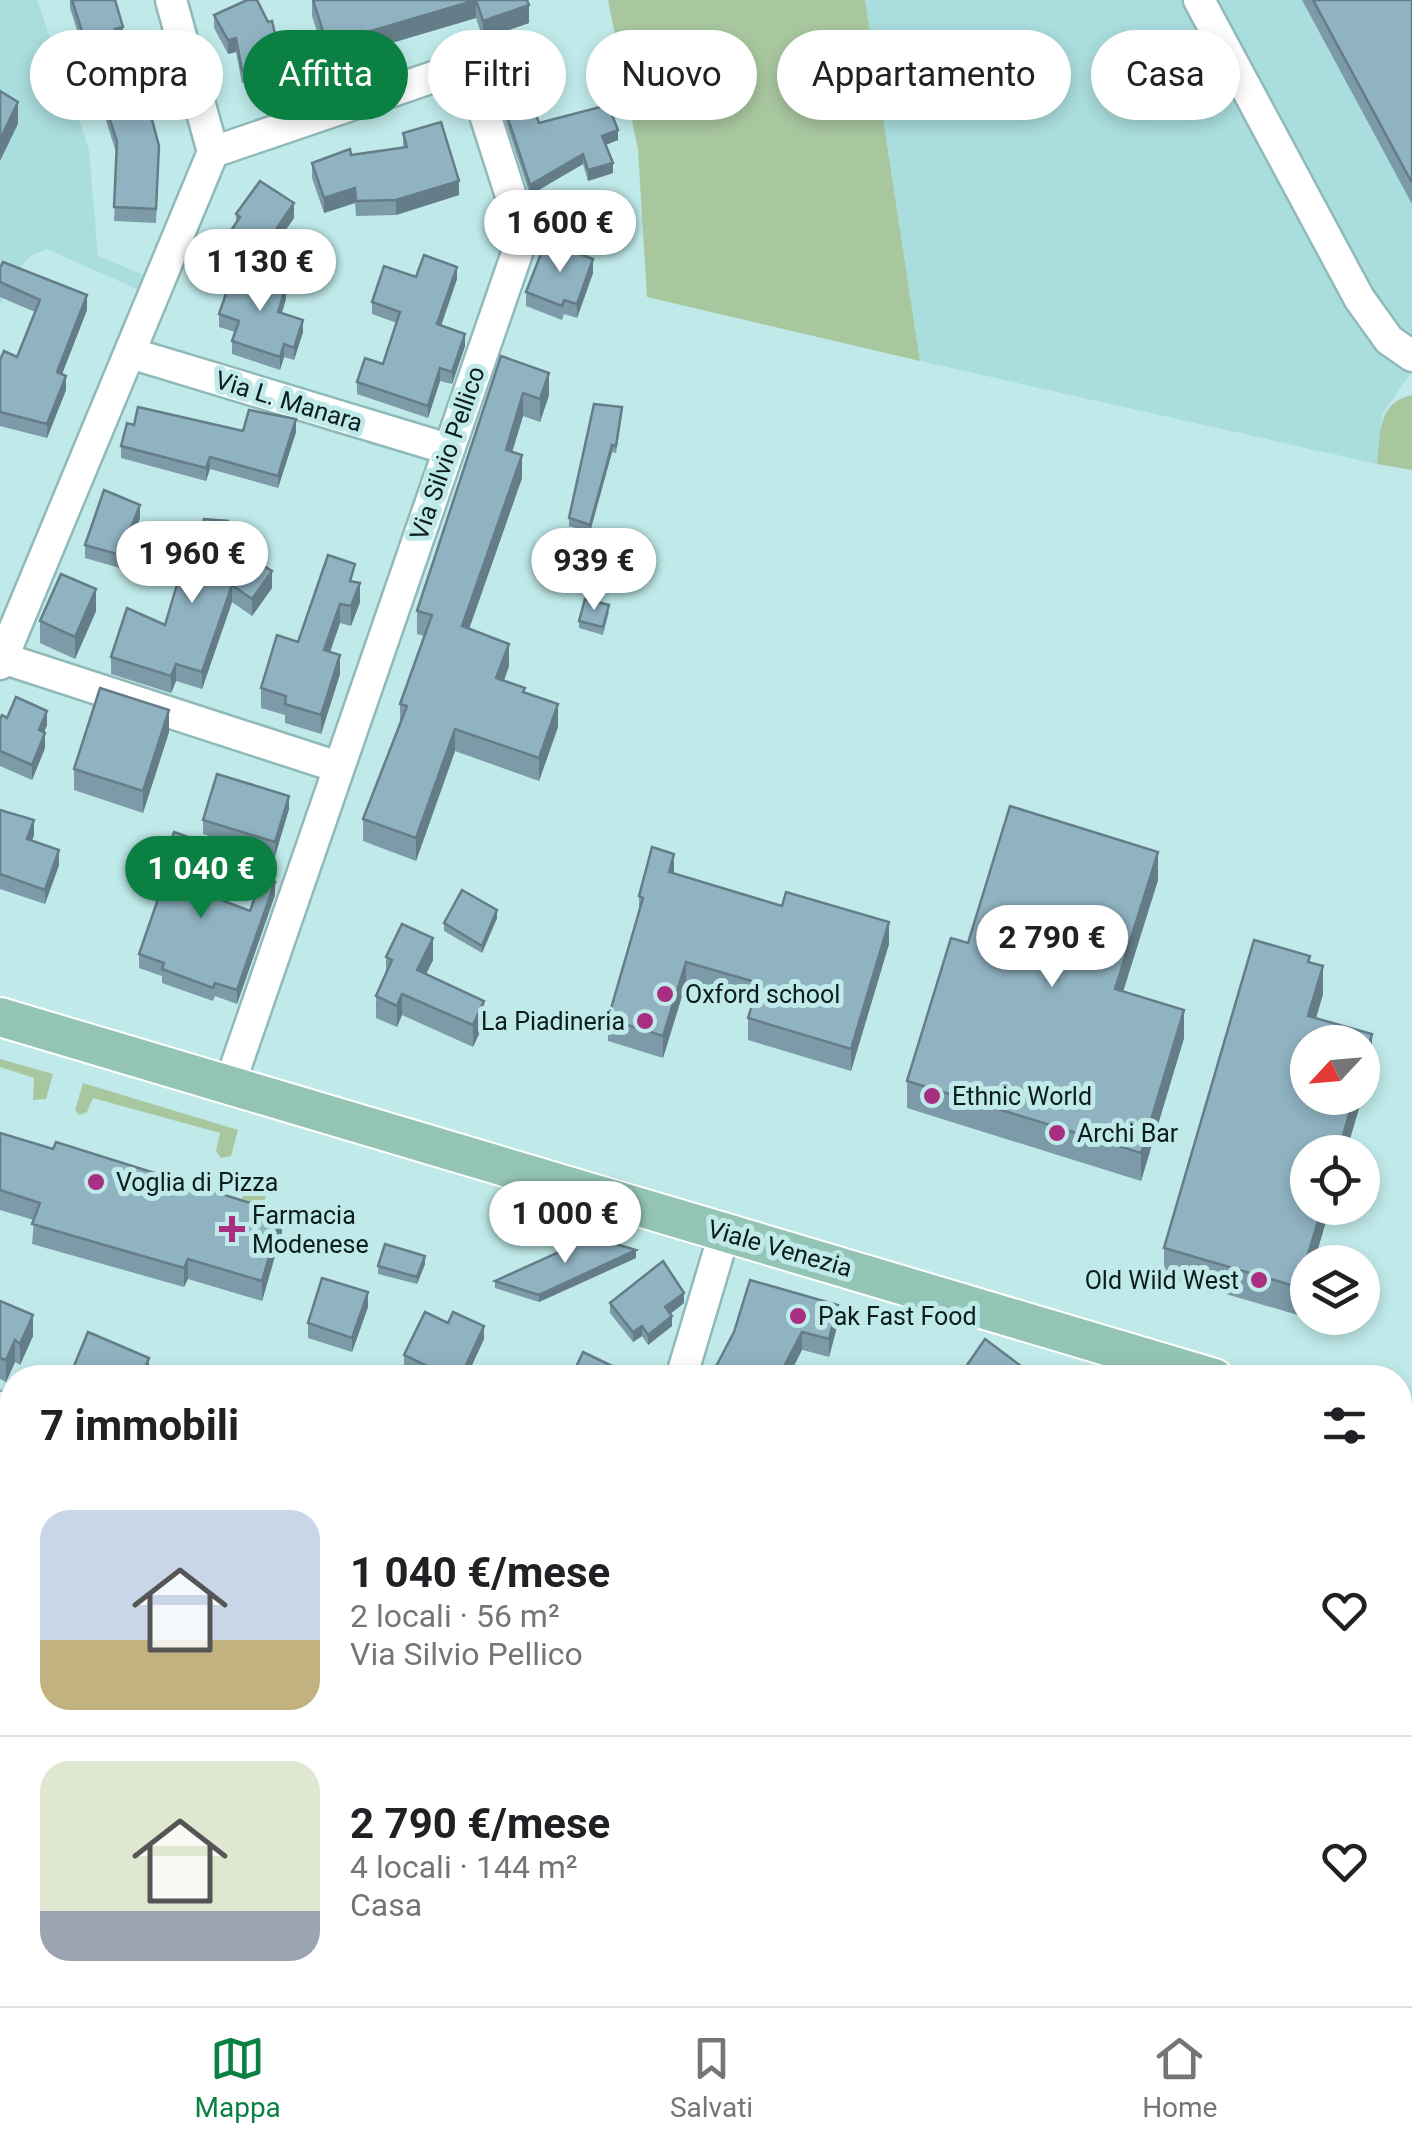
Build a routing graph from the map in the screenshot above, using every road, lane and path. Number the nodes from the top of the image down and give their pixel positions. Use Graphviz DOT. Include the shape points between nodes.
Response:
graph roads {
  1 [pos="171,0"];
  2 [pos="1200,0"];
  3 [pos="213,152"];
  4 [pos="130,354"];
  5 [pos="1412,356"];
  6 [pos="448,449"];
  7 [pos="1,661"];
  8 [pos="338,767"];
  9 [pos="0,1017"];
  10 [pos="229,1086"];
  11 [pos="725,1232"];
  12 [pos="685,1365"];
  13 [pos="1170,1365"];
  1 -- 3 [label="street"];
  2 -- 5 [label="street" via="1358,298 1389,340"];
  3 -- 4 [label="street"];
  3 -- 6 [label="street, Via Silvio Pellico" via="454,70 475,84 520,224 519,240"];
  4 -- 6 [label="street, Via L. Manara"];
  4 -- 7 [label="street"];
  6 -- 8 [label="street, Via Silvio Pellico"];
  7 -- 8 [label="street"];
  8 -- 10 [label="street, Via Silvio Pellico"];
  9 -- 10 [label="main road, Viale Venezia"];
  10 -- 11 [label="main road, Viale Venezia"];
  11 -- 12 [label="street"];
  11 -- 13 [label="main road, Viale Venezia"];
}
